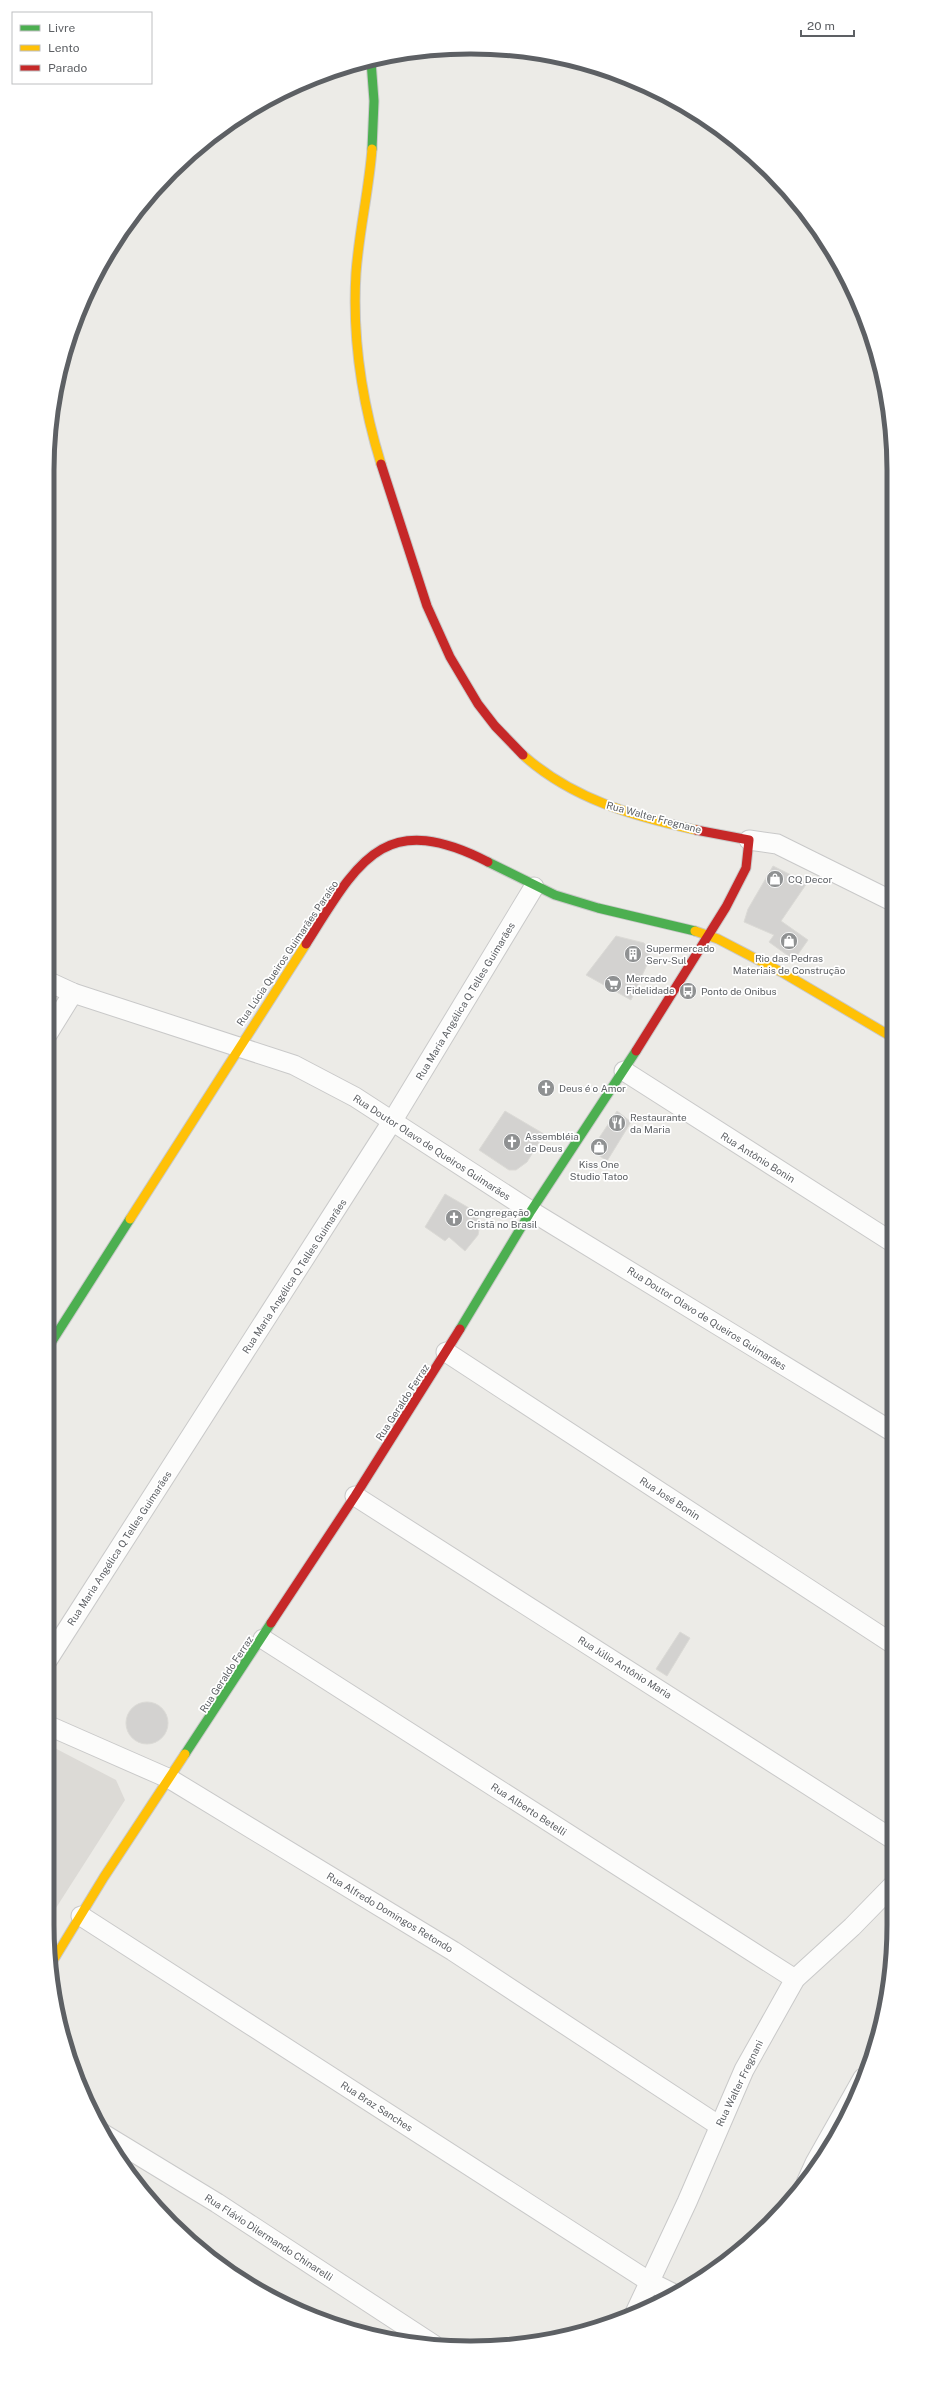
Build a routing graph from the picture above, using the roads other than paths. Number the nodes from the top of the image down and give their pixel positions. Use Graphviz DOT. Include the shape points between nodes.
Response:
graph roads {
  1 [pos="372,66"];
  2 [pos="749,840"];
  3 [pos="534,887"];
  4 [pos="887,899"];
  5 [pos="709,936"];
  6 [pos="54,984"];
  7 [pos="73,993"];
  8 [pos="54,1024"];
  9 [pos="887,1034"];
  10 [pos="239,1046"];
  11 [pos="624,1071"];
  12 [pos="393,1120"];
  13 [pos="531,1211"];
  14 [pos="887,1239"];
  15 [pos="54,1338"];
  16 [pos="446,1352"];
  17 [pos="887,1428"];
  18 [pos="355,1496"];
  19 [pos="262,1639"];
  20 [pos="887,1640"];
  21 [pos="54,1650"];
  22 [pos="54,1728"];
  23 [pos="170,1779"];
  24 [pos="887,1836"];
  25 [pos="887,1891"];
  26 [pos="81,1916"];
  27 [pos="56,1957"];
  28 [pos="795,1979"];
  29 [pos="718,2126"];
  30 [pos="127,2157"];
  31 [pos="650,2282"];
  32 [pos="668,2291"];
  33 [pos="639,2305"];
  34 [pos="423,2338"];
  1 -- 2 [label="street, Rua Walter Fregnane" via="376,92 369,184 356,276 356,335 362,390 383,473 427,605 447,649 497,730 523,756 557,781 591,800 620,811"];
  2 -- 4 [label="street, Rua Walter Fregnane" via="777,844"];
  2 -- 5 [label="street, Rua Geraldo Ferraz" via="746,868"];
  3 -- 5 [label="street, Rua Lúcia Queiros Guimarães Paraíso" via="608,911"];
  3 -- 10 [label="street, Rua Lúcia Queiros Guimarães Paraíso" via="464,851 440,842 404,840 382,847 359,868 330,906"];
  3 -- 12 [label="street, Rua Maria Angélica Q Telles Guimarães"];
  5 -- 9 [label="street, Rua Lúcia Queiros Guimarães Paraíso" via="808,986"];
  5 -- 11 [label="street, Rua Geraldo Ferraz"];
  6 -- 7 [label="street, Rua Doutor Olavo de Queiros Guimarães"];
  7 -- 8 [label="street"];
  7 -- 10 [label="street, Rua Doutor Olavo de Queiros Guimarães"];
  10 -- 12 [label="street, Rua Doutor Olavo de Queiros Guimarães" via="294,1065"];
  10 -- 15 [label="street, Rua Lúcia Queiros Guimarães Paraíso"];
  11 -- 13 [label="street, Rua Geraldo Ferraz"];
  11 -- 14 [label="street, Rua Antônio Bonin"];
  12 -- 13 [label="street, Rua Doutor Olavo de Queiros Guimarães"];
  12 -- 21 [label="street, Rua Maria Angélica Q Telles Guimarães"];
  13 -- 16 [label="street, Rua Geraldo Ferraz"];
  13 -- 17 [label="street, Rua Doutor Olavo de Queiros Guimarães"];
  16 -- 18 [label="street, Rua Geraldo Ferraz"];
  16 -- 20 [label="street, Rua José Bonin"];
  18 -- 19 [label="street, Rua Geraldo Ferraz"];
  18 -- 24 [label="street, Rua Júlio Antônio Maria"];
  19 -- 23 [label="street, Rua Geraldo Ferraz"];
  19 -- 28 [label="street, Rua Alberto Betelli"];
  22 -- 23 [label="street, Rua Alfredo Domingos Retondo"];
  23 -- 26 [label="street, Rua Geraldo Ferraz"];
  23 -- 29 [label="street, Rua Alfredo Domingos Retondo" via="453,1951"];
  25 -- 28 [label="street, Rua Walter Fregnani"];
  26 -- 27 [label="street, Rua Geraldo Ferraz"];
  26 -- 31 [label="street, Rua Braz Sanches"];
  28 -- 29 [label="street, Rua Walter Fregnani" via="744,2070"];
  29 -- 31 [label="street, Rua Walter Fregnani"];
  30 -- 34 [label="street, Rua Flávio Dilermando Chinarelli" via="217,2203"];
  31 -- 32 [label="street, Rua Braz Sanches"];
  31 -- 33 [label="street, Rua Walter Fregnani"];
}
